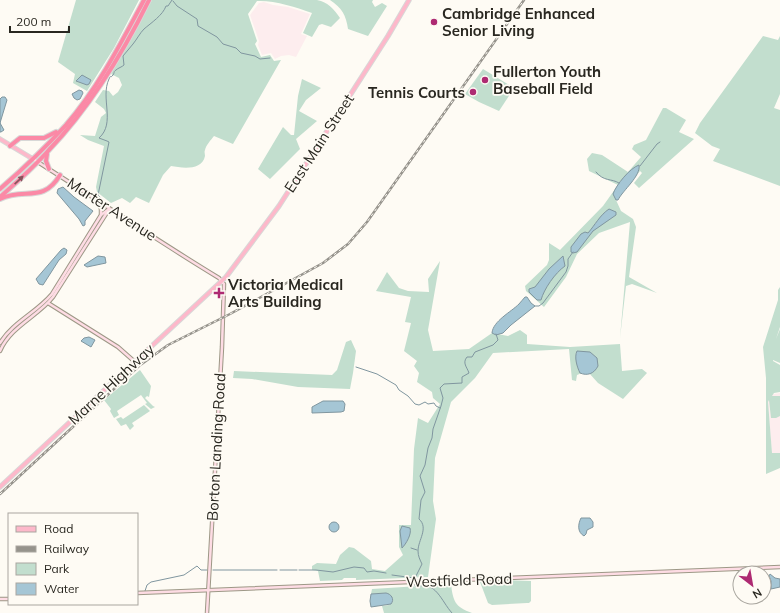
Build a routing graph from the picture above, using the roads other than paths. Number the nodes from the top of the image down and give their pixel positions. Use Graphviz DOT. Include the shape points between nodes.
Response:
graph roads {
  1 [pos="144,0"];
  2 [pos="149,0"];
  3 [pos="409,0"];
  4 [pos="66,125"];
  5 [pos="0,139"];
  6 [pos="10,146"];
  7 [pos="48,151"];
  8 [pos="33,159"];
  9 [pos="38,162"];
  10 [pos="49,169"];
  11 [pos="60,175"];
  12 [pos="0,189"];
  13 [pos="0,198"];
  14 [pos="97,201"];
  15 [pos="108,208"];
  16 [pos="101,215"];
  17 [pos="222,281"];
  18 [pos="48,303"];
  19 [pos="0,343"];
  20 [pos="0,351"];
  21 [pos="135,362"];
  22 [pos="0,487"];
  23 [pos="780,567"];
  24 [pos="208,590"];
  25 [pos="138,593"];
  26 [pos="207,613"];
  1 -- 4 [label="highway" via="103,74"];
  2 -- 7 [label="highway" via="92,98"];
  3 -- 17 [label="main road, East Main Street" via="279,206"];
  4 -- 6 [label="highway" via="48,137 20,138"];
  4 -- 8 [label="highway"];
  5 -- 6 [label="main road, Marter Avenue"];
  6 -- 8 [label="main road, Marter Avenue"];
  7 -- 9 [label="highway"];
  7 -- 10 [label="highway" via="46,157"];
  8 -- 9 [label="street, Marter Avenue"];
  8 -- 12 [label="highway"];
  9 -- 10 [label="street, Marter Avenue"];
  13 -- 9 [label="highway, one-way"];
  10 -- 11 [label="street, Marter Avenue"];
  11 -- 13 [label="highway" via="46,191"];
  11 -- 14 [label="street, Marter Avenue"];
  14 -- 15 [label="street, Marter Avenue"];
  14 -- 16 [label="street"];
  15 -- 16 [label="street"];
  15 -- 17 [label="street, Marter Avenue"];
  15 -- 18 [label="street"];
  16 -- 19 [label="street" via="52,294 11,328"];
  17 -- 21 [label="main road, Marne Highway"];
  17 -- 24 [label="street, Borton Landing Road" via="222,341"];
  18 -- 20 [label="street" via="10,334"];
  18 -- 21 [label="street" via="118,347"];
  21 -- 22 [label="main road, Marne Highway"];
  23 -- 24 [label="street, Westfield Road"];
  24 -- 25 [label="street, Westfield Road"];
  24 -- 26 [label="street, Borton Landing Road"];
}
